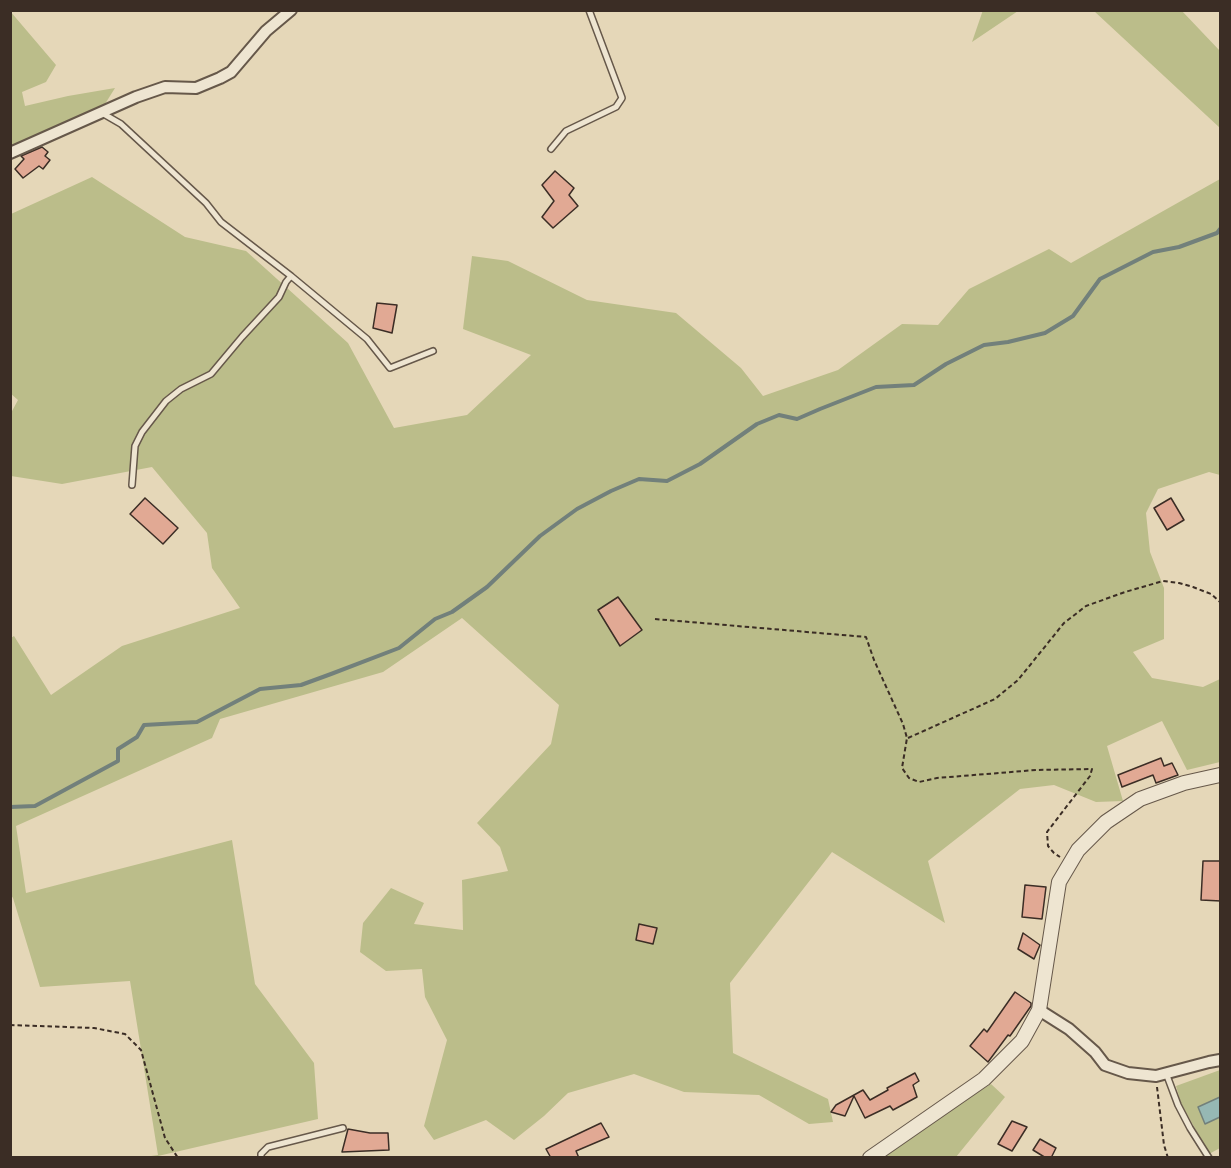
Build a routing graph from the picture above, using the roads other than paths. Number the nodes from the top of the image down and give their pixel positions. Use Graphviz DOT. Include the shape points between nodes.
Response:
graph roads {
  1 [pos="291,10"];
  2 [pos="589,10"];
  3 [pos="100,112"];
  4 [pos="551,149"];
  5 [pos="10,153"];
  6 [pos="291,276"];
  7 [pos="433,351"];
  8 [pos="132,485"];
  9 [pos="1221,775"];
  10 [pos="1039,1010"];
  11 [pos="1221,1060"];
  12 [pos="1161,1075"];
  13 [pos="343,1128"];
  14 [pos="261,1158"];
  15 [pos="870,1158"];
  16 [pos="1209,1158"];
  1 -- 3 [label="street" via="266,31 231,72 220,78 196,88 165,87"];
  2 -- 4 [label="lane" via="622,98 616,107 566,131"];
  3 -- 5 [label="street"];
  3 -- 6 [label="lane" via="120,124 206,203 221,222"];
  6 -- 7 [label="lane" via="367,339 390,368"];
  6 -- 8 [label="lane" via="279,297 211,374 166,401 142,432 135,446"];
  9 -- 10 [label="street" via="1140,799 1106,822 1078,850 1059,882"];
  10 -- 12 [label="street" via="1069,1029 1105,1065 1128,1073"];
  10 -- 15 [label="street" via="1022,1041 984,1079"];
  11 -- 12 [label="street"];
  12 -- 16 [label="lane"];
  13 -- 14 [label="lane" via="268,1147"];
}
